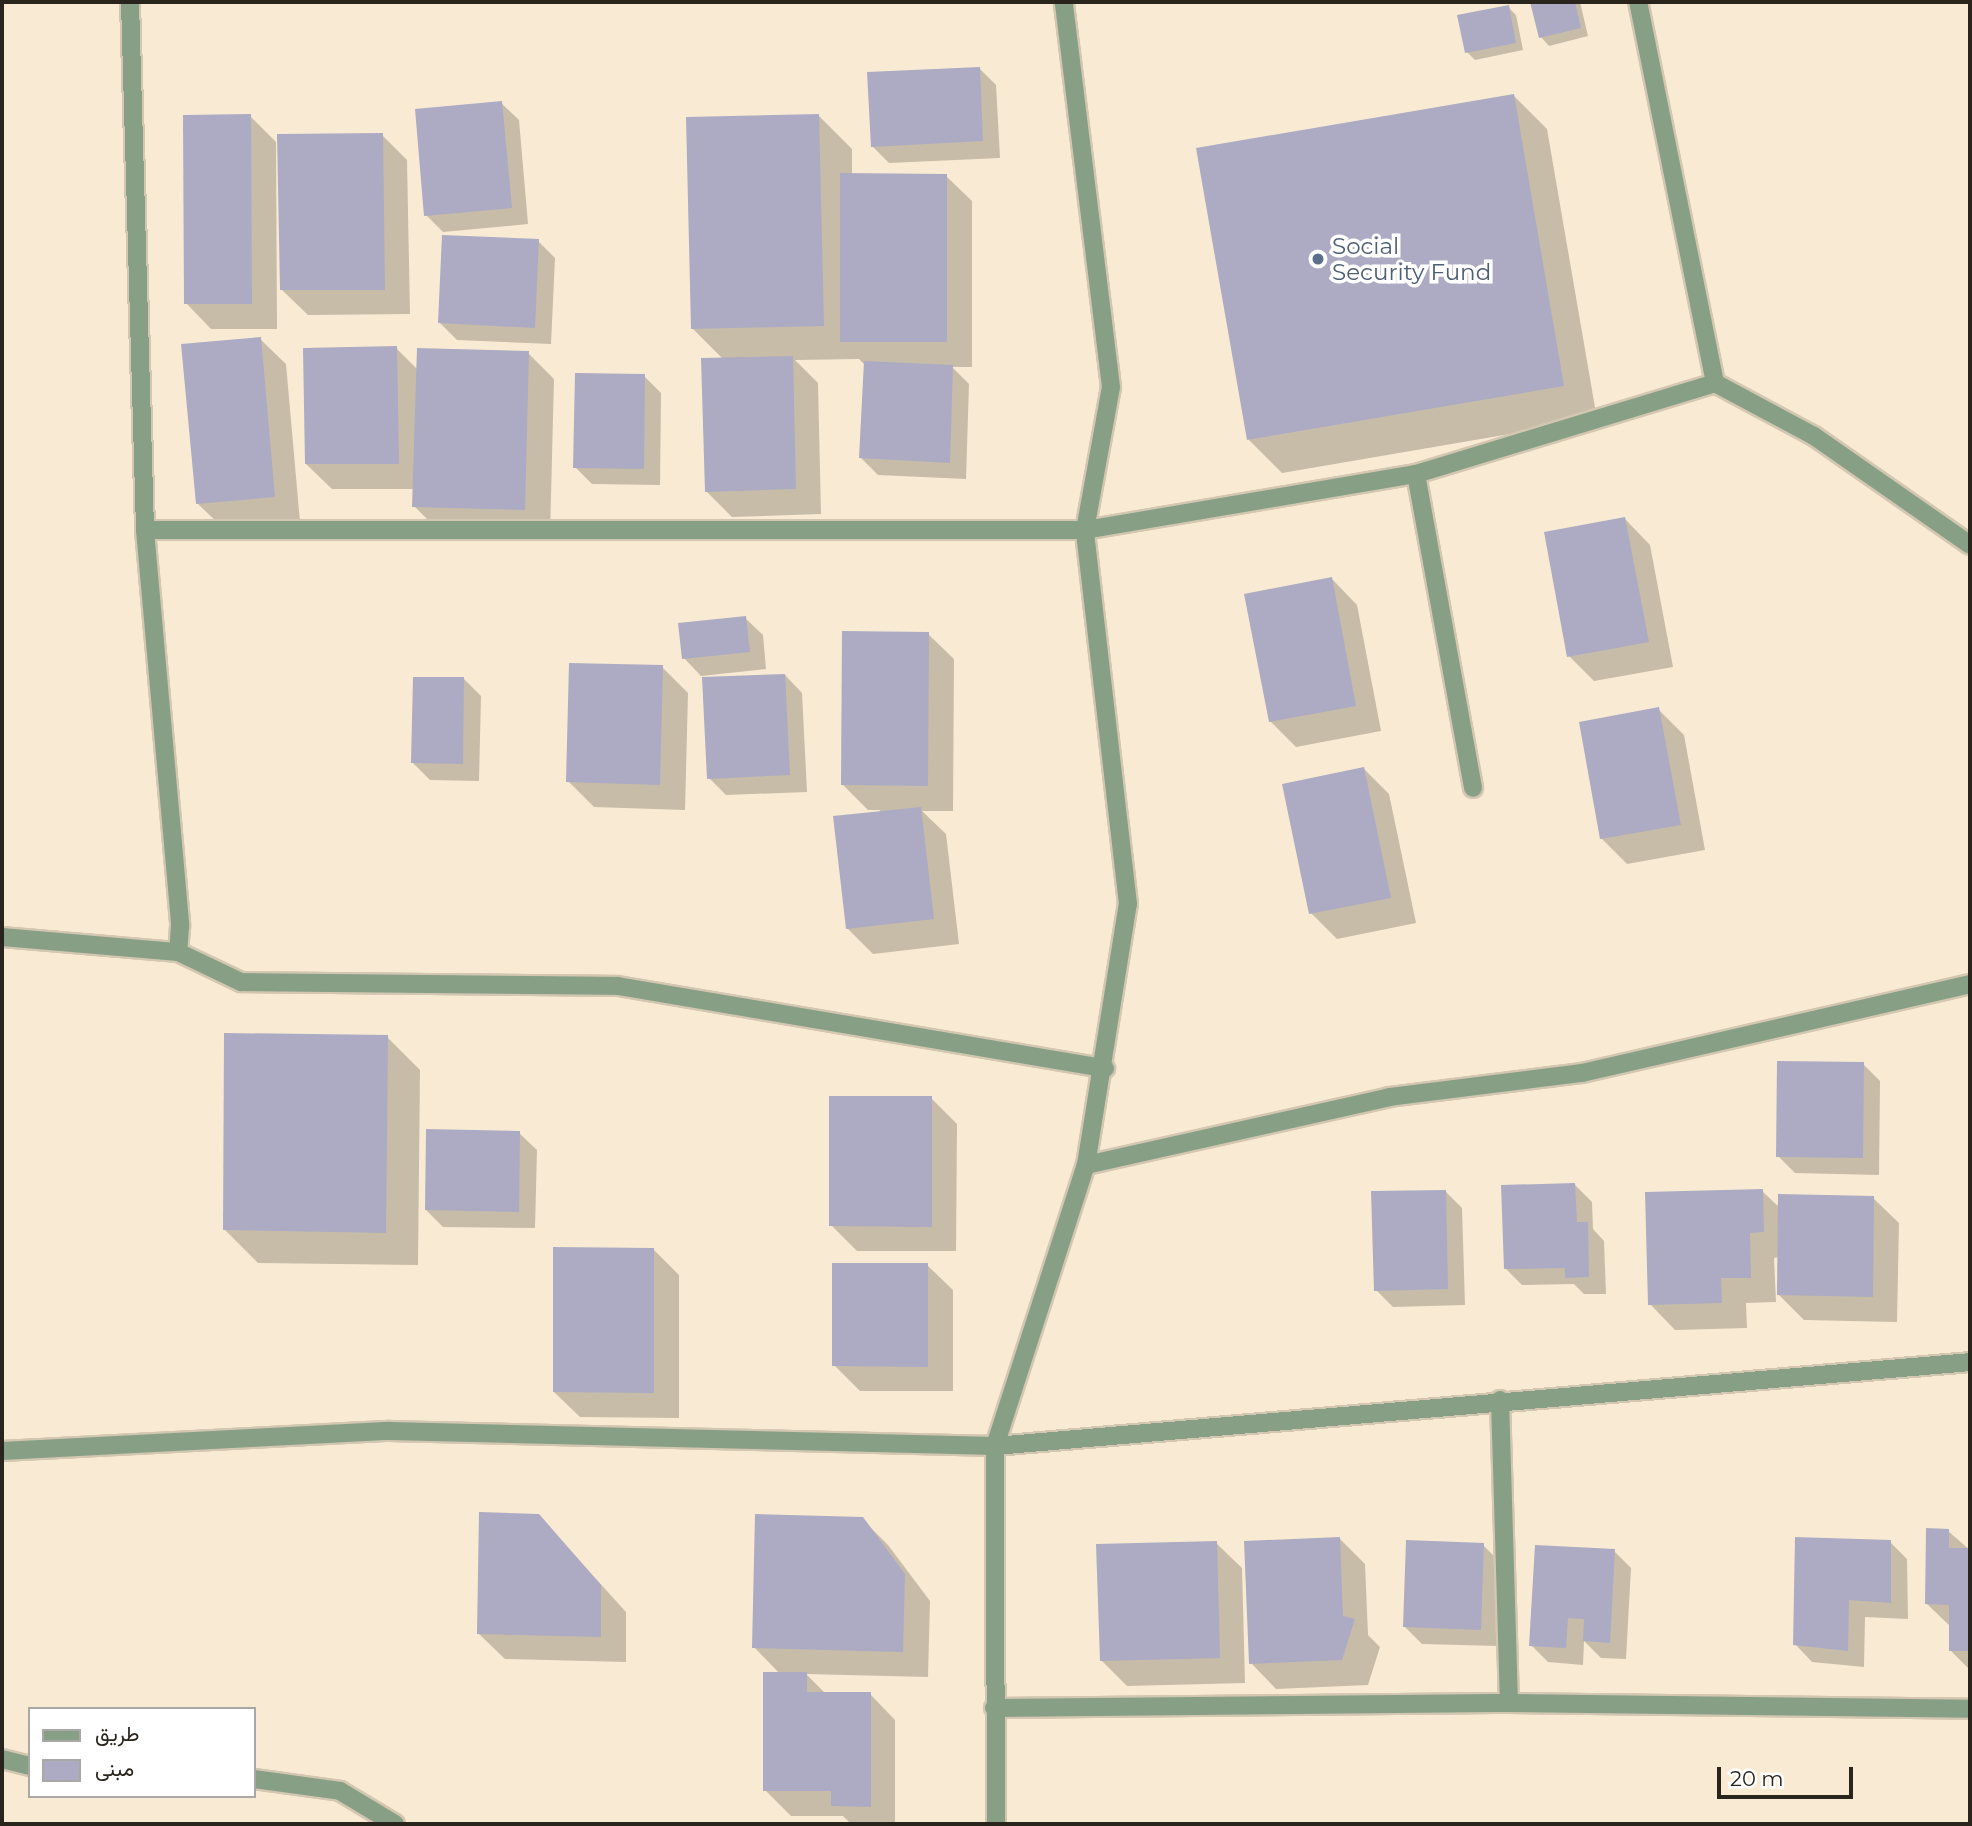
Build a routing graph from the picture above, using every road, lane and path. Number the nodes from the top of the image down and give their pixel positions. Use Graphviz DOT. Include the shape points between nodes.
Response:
graph roads {
  1 [pos="130,2"];
  2 [pos="1064,2"];
  3 [pos="1638,2"];
  4 [pos="1715,383"];
  5 [pos="1416,474"];
  6 [pos="145,530"];
  7 [pos="1085,530"];
  8 [pos="1970,545"];
  9 [pos="1473,788"];
  10 [pos="2,937"];
  11 [pos="178,952"];
  12 [pos="1970,984"];
  13 [pos="1105,1068"];
  14 [pos="1086,1165"];
  15 [pos="1970,1362"];
  16 [pos="1500,1400"];
  17 [pos="995,1446"];
  18 [pos="2,1451"];
  19 [pos="1509,1703"];
  20 [pos="994,1708"];
  21 [pos="1970,1710"];
  22 [pos="2,1759"];
  23 [pos="28,1766"];
  24 [pos="256,1779"];
  25 [pos="395,1824"];
  26 [pos="996,1824"];
  1 -- 6 [label="street"];
  2 -- 7 [label="street" via="1111,387"];
  3 -- 4 [label="street"];
  4 -- 5 [label="street"];
  4 -- 8 [label="street" via="1814,436"];
  5 -- 7 [label="street"];
  5 -- 9 [label="street"];
  6 -- 7 [label="street"];
  6 -- 11 [label="street" via="180,926"];
  7 -- 13 [label="street" via="1128,904"];
  10 -- 11 [label="street"];
  11 -- 13 [label="street" via="241,982 618,986"];
  12 -- 14 [label="street" via="1582,1073 1389,1097"];
  13 -- 14 [label="street"];
  14 -- 17 [label="street"];
  15 -- 16 [label="street"];
  16 -- 17 [label="street"];
  16 -- 19 [label="street"];
  17 -- 18 [label="street" via="389,1431"];
  17 -- 20 [label="street"];
  19 -- 20 [label="street"];
  19 -- 21 [label="street"];
  20 -- 26 [label="street"];
  22 -- 23 [label="street"];
  24 -- 25 [label="street" via="340,1791"];
}
